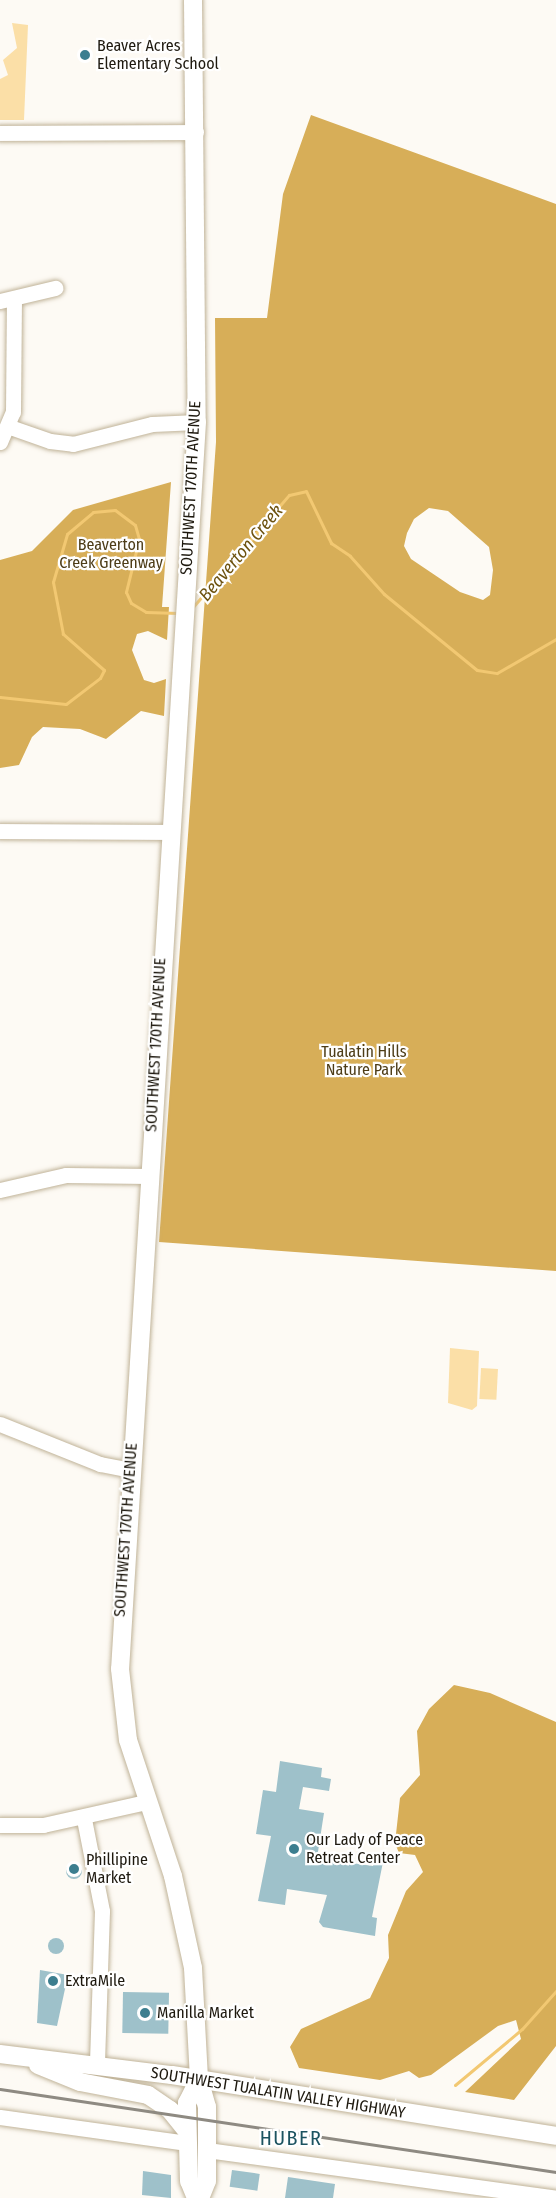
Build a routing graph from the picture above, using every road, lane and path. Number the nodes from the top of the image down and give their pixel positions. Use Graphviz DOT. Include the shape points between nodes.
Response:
graph roads {
  1 [pos="193,0"];
  2 [pos="195,132"];
  3 [pos="0,133"];
  4 [pos="54,288"];
  5 [pos="7,301"];
  6 [pos="197,422"];
  7 [pos="10,427"];
  8 [pos="0,442"];
  9 [pos="0,831"];
  10 [pos="170,832"];
  11 [pos="148,1176"];
  12 [pos="0,1190"];
  13 [pos="0,1424"];
  14 [pos="130,1470"];
  15 [pos="146,1802"];
  16 [pos="84,1819"];
  17 [pos="0,1825"];
  18 [pos="0,2054"];
  19 [pos="20,2057"];
  20 [pos="98,2065"];
  21 [pos="199,2079"];
  22 [pos="0,2117"];
  23 [pos="556,2136"];
  24 [pos="187,2137"];
  25 [pos="207,2150"];
  26 [pos="198,2198"];
  27 [pos="556,2198"];
  1 -- 2 [label="main road, SOUTHWEST 170TH AVENUE"];
  2 -- 3 [label="street"];
  2 -- 6 [label="main road, SOUTHWEST 170TH AVENUE"];
  4 -- 5 [label="street"];
  5 -- 7 [label="street"];
  6 -- 7 [label="street" via="152,424 73,444 50,441"];
  6 -- 10 [label="main road, SOUTHWEST 170TH AVENUE"];
  7 -- 8 [label="street"];
  9 -- 10 [label="street"];
  10 -- 11 [label="main road, SOUTHWEST 170TH AVENUE"];
  11 -- 12 [label="street" via="66,1175"];
  11 -- 14 [label="main road, SOUTHWEST 170TH AVENUE"];
  13 -- 14 [label="street" via="100,1464"];
  14 -- 15 [label="main road, SOUTHWEST 170TH AVENUE" via="120,1695"];
  15 -- 16 [label="street"];
  15 -- 21 [label="main road, SOUTHWEST 170TH AVENUE" via="173,1876 189,1940 197,2001"];
  16 -- 17 [label="street"];
  16 -- 20 [label="street" via="102,1911"];
  18 -- 19 [label="main road, SOUTHWEST TUALATIN VALLEY HIGHWAY"];
  19 -- 20 [label="main road, SOUTHWEST TUALATIN VALLEY HIGHWAY"];
  19 -- 24 [label="main road" via="80,2082 148,2095 170,2110"];
  20 -- 21 [label="main road, SOUTHWEST TUALATIN VALLEY HIGHWAY"];
  21 -- 23 [label="main road, SOUTHWEST TUALATIN VALLEY HIGHWAY"];
  21 -- 24 [label="main road, SOUTHWEST 170TH AVENUE" via="187,2103"];
  21 -- 25 [label="main road, SOUTHWEST 170TH AVENUE" via="207,2107"];
  22 -- 24 [label="street"];
  24 -- 26 [label="main road, SOUTHWEST 170TH AVENUE" via="189,2181"];
  25 -- 26 [label="main road, SOUTHWEST 170TH AVENUE" via="207,2181"];
  25 -- 27 [label="street"];
}
